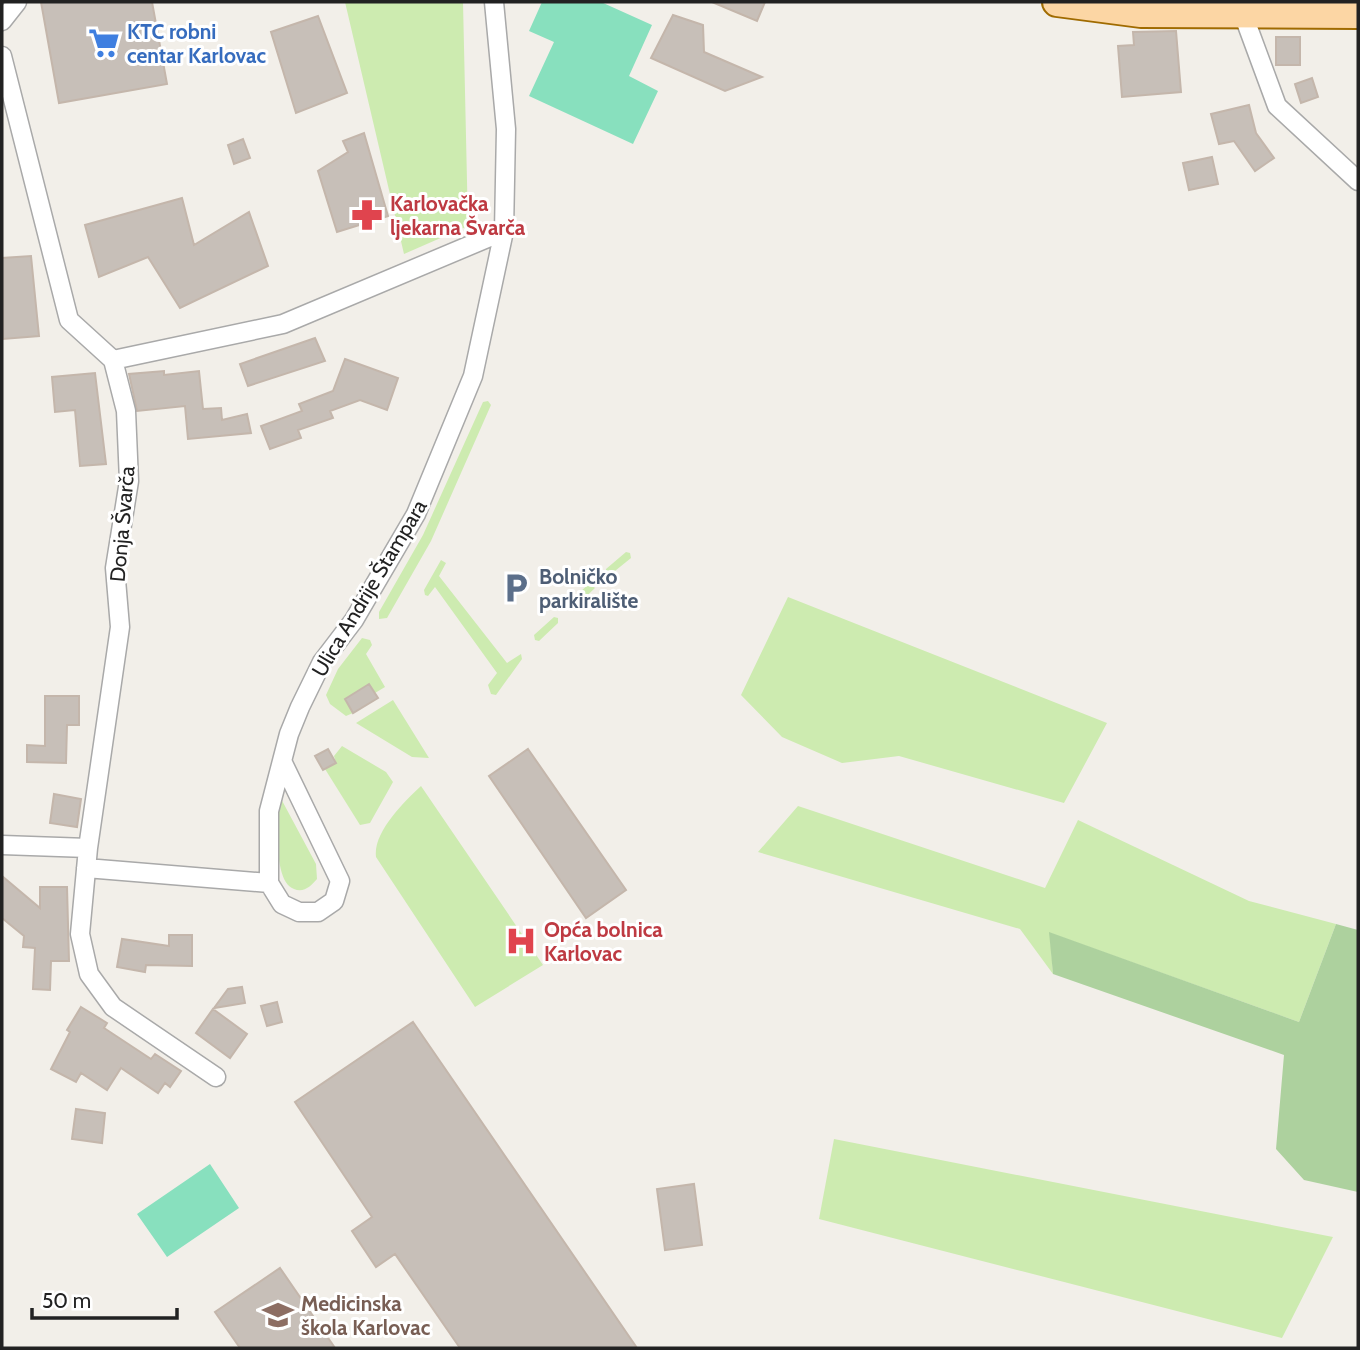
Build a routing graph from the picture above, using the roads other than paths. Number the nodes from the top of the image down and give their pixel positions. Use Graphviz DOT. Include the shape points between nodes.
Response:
graph roads {
  1 [pos="17,2"];
  2 [pos="494,2"];
  3 [pos="1057,2"];
  4 [pos="1243,14"];
  5 [pos="1358,14"];
  6 [pos="2,22"];
  7 [pos="2,56"];
  8 [pos="1358,181"];
  9 [pos="505,231"];
  10 [pos="113,360"];
  11 [pos="282,761"];
  12 [pos="2,845"];
  13 [pos="88,848"];
  14 [pos="86,868"];
  15 [pos="269,883"];
  16 [pos="216,1077"];
  1 -- 6 [label="street"];
  2 -- 9 [label="street, Ulica Andrije Štampara" via="506,129"];
  3 -- 4 [label="main road" via="1141,13"];
  4 -- 5 [label="main road"];
  4 -- 8 [label="street" via="1277,106"];
  7 -- 10 [label="street" via="69,320"];
  9 -- 10 [label="street" via="283,324"];
  9 -- 11 [label="street, Ulica Andrije Štampara" via="473,376 447,445 416,514 354,620 322,662 300,707"];
  10 -- 13 [label="street, Donja Švarča" via="126,411 129,481 115,568 120,628"];
  11 -- 15 [label="street, Ulica Andrije Štampara" via="269,811"];
  11 -- 15 [label="street" via="340,881 334,901 318,912 299,912 282,904"];
  12 -- 13 [label="street"];
  13 -- 14 [label="street, Donja Švarča"];
  14 -- 15 [label="street"];
  14 -- 16 [label="street, Donja Švarča" via="80,934 89,974 113,1007"];
}
